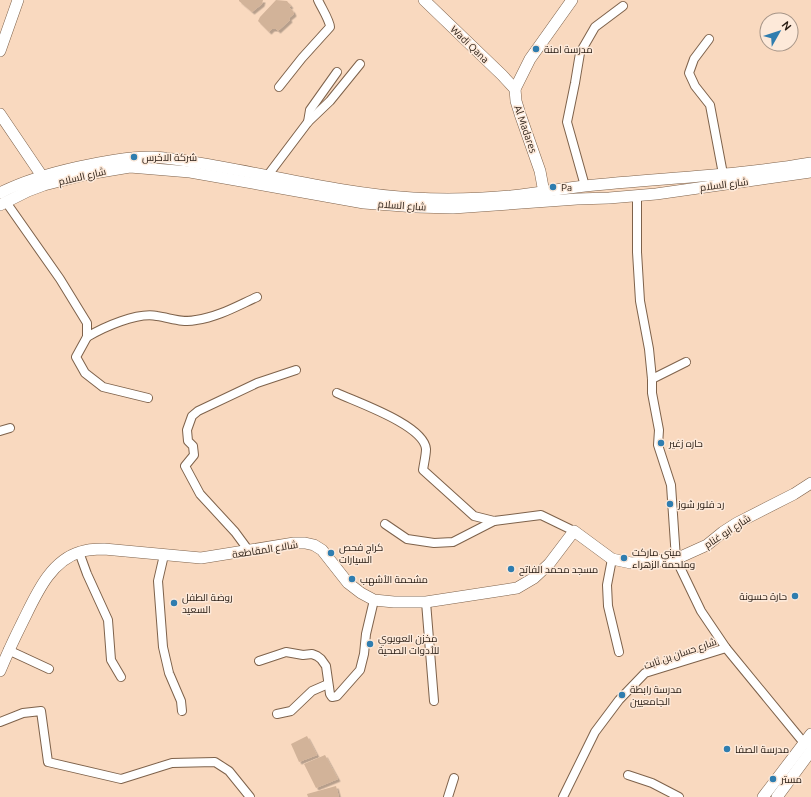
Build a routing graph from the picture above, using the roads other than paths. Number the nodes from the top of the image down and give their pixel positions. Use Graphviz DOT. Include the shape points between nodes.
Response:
graph roads {
  1 [pos="12,0"];
  2 [pos="18,0"];
  3 [pos="318,0"];
  4 [pos="424,0"];
  5 [pos="572,0"];
  6 [pos="623,6"];
  7 [pos="0,32"];
  8 [pos="709,40"];
  9 [pos="0,51"];
  10 [pos="360,64"];
  11 [pos="337,72"];
  12 [pos="279,87"];
  13 [pos="515,89"];
  14 [pos="0,114"];
  15 [pos="308,122"];
  16 [pos="0,126"];
  17 [pos="811,163"];
  18 [pos="811,172"];
  19 [pos="723,174"];
  20 [pos="268,175"];
  21 [pos="40,180"];
  22 [pos="585,186"];
  23 [pos="637,195"];
  24 [pos="545,196"];
  25 [pos="2,200"];
  26 [pos="257,297"];
  27 [pos="87,337"];
  28 [pos="686,362"];
  29 [pos="296,370"];
  30 [pos="652,379"];
  31 [pos="337,393"];
  32 [pos="148,398"];
  33 [pos="10,428"];
  34 [pos="0,431"];
  35 [pos="811,483"];
  36 [pos="494,521"];
  37 [pos="385,524"];
  38 [pos="574,531"];
  39 [pos="249,551"];
  40 [pos="79,552"];
  41 [pos="164,556"];
  42 [pos="612,558"];
  43 [pos="676,559"];
  44 [pos="374,600"];
  45 [pos="426,602"];
  46 [pos="726,648"];
  47 [pos="8,650"];
  48 [pos="619,652"];
  49 [pos="259,661"];
  50 [pos="49,668"];
  51 [pos="0,671"];
  52 [pos="120,677"];
  53 [pos="328,684"];
  54 [pos="434,701"];
  55 [pos="182,711"];
  56 [pos="277,714"];
  57 [pos="0,722"];
  58 [pos="809,743"];
  59 [pos="628,775"];
  60 [pos="454,778"];
  61 [pos="250,797"];
  62 [pos="448,797"];
  63 [pos="564,797"];
  64 [pos="679,797"];
  65 [pos="763,797"];
  66 [pos="777,797"];
  1 -- 7 [label="main road"];
  2 -- 9 [label="main road"];
  3 -- 12 [label="street" via="330,22 330,27"];
  4 -- 13 [label="main road, Wadi Qana"];
  5 -- 13 [label="main road" via="530,59"];
  6 -- 22 [label="street" via="595,27 580,53 567,122"];
  8 -- 19 [label="street" via="694,59 689,73 695,86 710,105"];
  10 -- 15 [label="street" via="330,101"];
  11 -- 15 [label="street" via="310,110"];
  13 -- 24 [label="main road, Al Madares"];
  14 -- 21 [label="main road"];
  15 -- 20 [label="street"];
  16 -- 21 [label="main road"];
  17 -- 19 [label="main road, شارع السلام"];
  18 -- 23 [label="main road, شارع السلام"];
  19 -- 22 [label="main road, شارع السلام"];
  20 -- 21 [label="main road, شارع السلام" via="153,157 101,162"];
  20 -- 24 [label="main road, شارع السلام" via="359,192 413,198"];
  21 -- 24 [label="main road, شارع السلام" via="130,167 190,172 386,205 453,208"];
  21 -- 25 [label="main road, شارع السلام"];
  22 -- 24 [label="main road, شارع السلام"];
  23 -- 24 [label="main road, شارع السلام" via="609,198"];
  23 -- 30 [label="street" via="640,301"];
  25 -- 27 [label="street" via="60,279 87,323"];
  26 -- 27 [label="street" via="223,313 196,320 177,321 153,315 118,322"];
  27 -- 32 [label="street" via="76,357 85,374 104,387"];
  28 -- 30 [label="street"];
  29 -- 39 [label="street" via="257,382 198,411 192,416 187,430 188,441 193,446 194,455 185,466 200,494"];
  30 -- 43 [label="street" via="659,430 658,445 671,485"];
  31 -- 36 [label="street" via="400,421 421,437 426,448 423,470 474,516"];
  33 -- 34 [label="street"];
  35 -- 43 [label="main road, شارع ابو غنام" via="733,525 707,545"];
  36 -- 37 [label="street" via="453,542 434,543 407,539"];
  36 -- 38 [label="street" via="541,516"];
  38 -- 42 [label="main road, شارع ابو غنام"];
  38 -- 45 [label="main road, شالاع المقاطعة" via="549,564 534,578 517,588"];
  39 -- 41 [label="main road, شالاع المقاطعة" via="201,558"];
  39 -- 44 [label="main road, شالاع المقاطعة" via="294,543 314,545 322,550 348,583"];
  40 -- 41 [label="main road, شالاع المقاطعة" via="104,549"];
  40 -- 47 [label="main road, شالاع المقاطعة" via="58,565 47,578"];
  40 -- 52 [label="street" via="108,620 111,660"];
  41 -- 55 [label="street" via="158,581 163,647"];
  42 -- 43 [label="main road, شارع ابو غنام" via="631,563"];
  42 -- 48 [label="street" via="607,585 608,606"];
  43 -- 46 [label="street" via="701,611"];
  44 -- 45 [label="main road, شالاع المقاطعة"];
  44 -- 53 [label="street" via="360,670 336,697 330,694"];
  45 -- 54 [label="street"];
  46 -- 58 [label="street"];
  46 -- 63 [label="street, شارع حسان بن ثابت" via="645,674 619,700 595,732"];
  47 -- 50 [label="street"];
  47 -- 51 [label="main road, شالاع المقاطعة"];
  49 -- 53 [label="street" via="286,652 313,654 326,666"];
  53 -- 56 [label="street" via="312,691 291,711"];
  57 -- 61 [label="street" via="22,713 41,711 48,762 121,779 172,763 215,762 229,771"];
  58 -- 65 [label="main road"];
  58 -- 66 [label="main road"];
  59 -- 64 [label="street" via="652,783"];
  60 -- 62 [label="street"];
}
